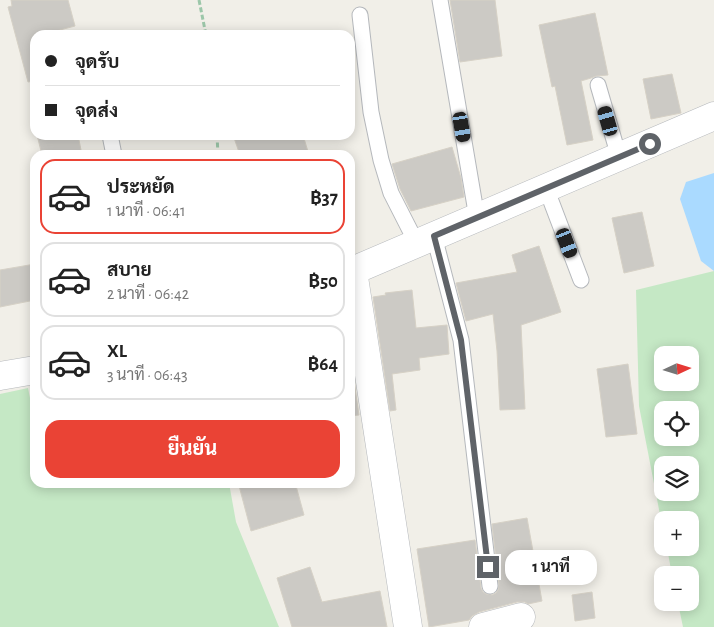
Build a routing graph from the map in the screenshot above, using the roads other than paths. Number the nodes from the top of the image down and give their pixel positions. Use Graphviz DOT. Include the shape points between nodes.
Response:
graph roads {
  1 [pos="440,0"];
  2 [pos="360,16"];
  3 [pos="598,85"];
  4 [pos="714,116"];
  5 [pos="619,157"];
  6 [pos="546,188"];
  7 [pos="477,218"];
  8 [pos="425,240"];
  9 [pos="355,271"];
  10 [pos="582,280"];
  11 [pos="355,291"];
  12 [pos="30,371"];
  13 [pos="0,376"];
  14 [pos="490,586"];
  15 [pos="521,617"];
  16 [pos="408,627"];
  17 [pos="483,627"];
  1 -- 7 [label="lane"];
  2 -- 8 [label="lane" via="371,112 381,160 391,193"];
  3 -- 5 [label="lane"];
  4 -- 5 [label="street"];
  5 -- 6 [label="street"];
  6 -- 7 [label="street"];
  6 -- 10 [label="lane"];
  7 -- 8 [label="street"];
  8 -- 9 [label="street"];
  8 -- 14 [label="lane" via="461,340"];
  11 -- 16 [label="street"];
  12 -- 13 [label="street"];
  15 -- 17 [label="street"];
}
